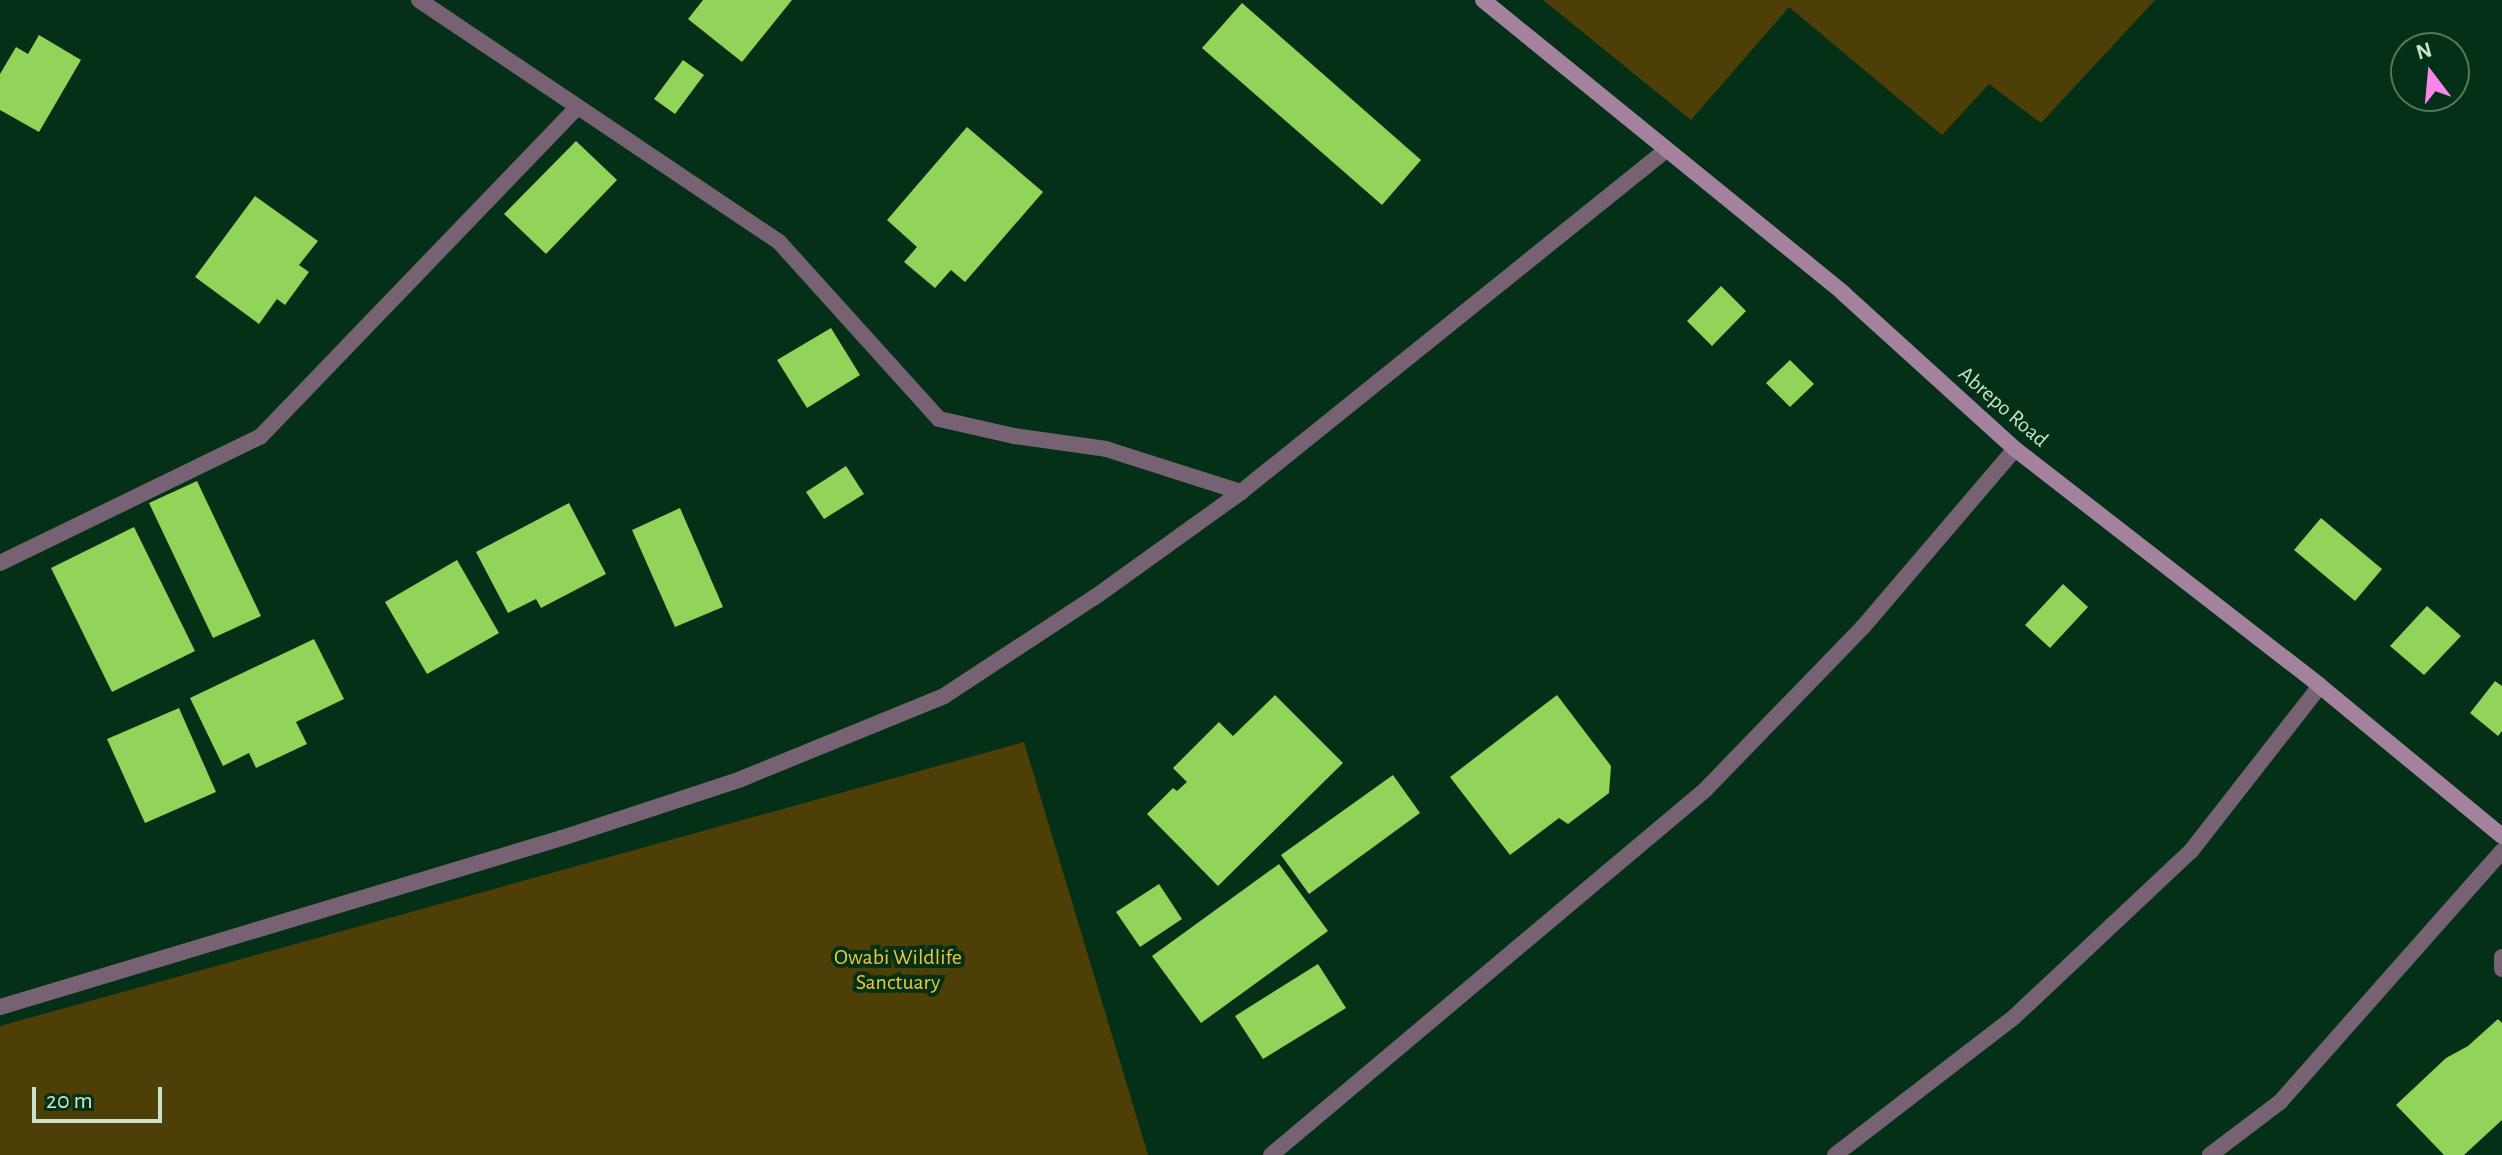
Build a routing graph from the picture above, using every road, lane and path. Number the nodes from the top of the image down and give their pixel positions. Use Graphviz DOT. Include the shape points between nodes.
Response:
graph roads {
  1 [pos="419,0"];
  2 [pos="1483,0"];
  3 [pos="578,107"];
  4 [pos="1665,151"];
  5 [pos="2015,449"];
  6 [pos="1241,492"];
  7 [pos="0,563"];
  8 [pos="2320,686"];
  9 [pos="2502,836"];
  10 [pos="2502,851"];
  11 [pos="2502,957"];
  12 [pos="2502,969"];
  13 [pos="0,1007"];
  14 [pos="1271,1155"];
  15 [pos="1835,1155"];
  16 [pos="2210,1155"];
  1 -- 3 [label="street"];
  2 -- 4 [label="main road, Abrepo Road"];
  3 -- 6 [label="street" via="780,243 939,419 1106,449"];
  3 -- 7 [label="street" via="260,437"];
  4 -- 5 [label="main road, Abrepo Road" via="1843,293"];
  4 -- 6 [label="street"];
  5 -- 8 [label="main road, Abrepo Road"];
  5 -- 14 [label="street" via="1863,627 1705,790"];
  6 -- 13 [label="street" via="1095,597 929,702 741,779 607,824"];
  8 -- 9 [label="main road, Abrepo Road"];
  8 -- 15 [label="street" via="2191,851 2013,1018"];
  10 -- 16 [label="street" via="2280,1102"];
  11 -- 12 [label="street"];
}
